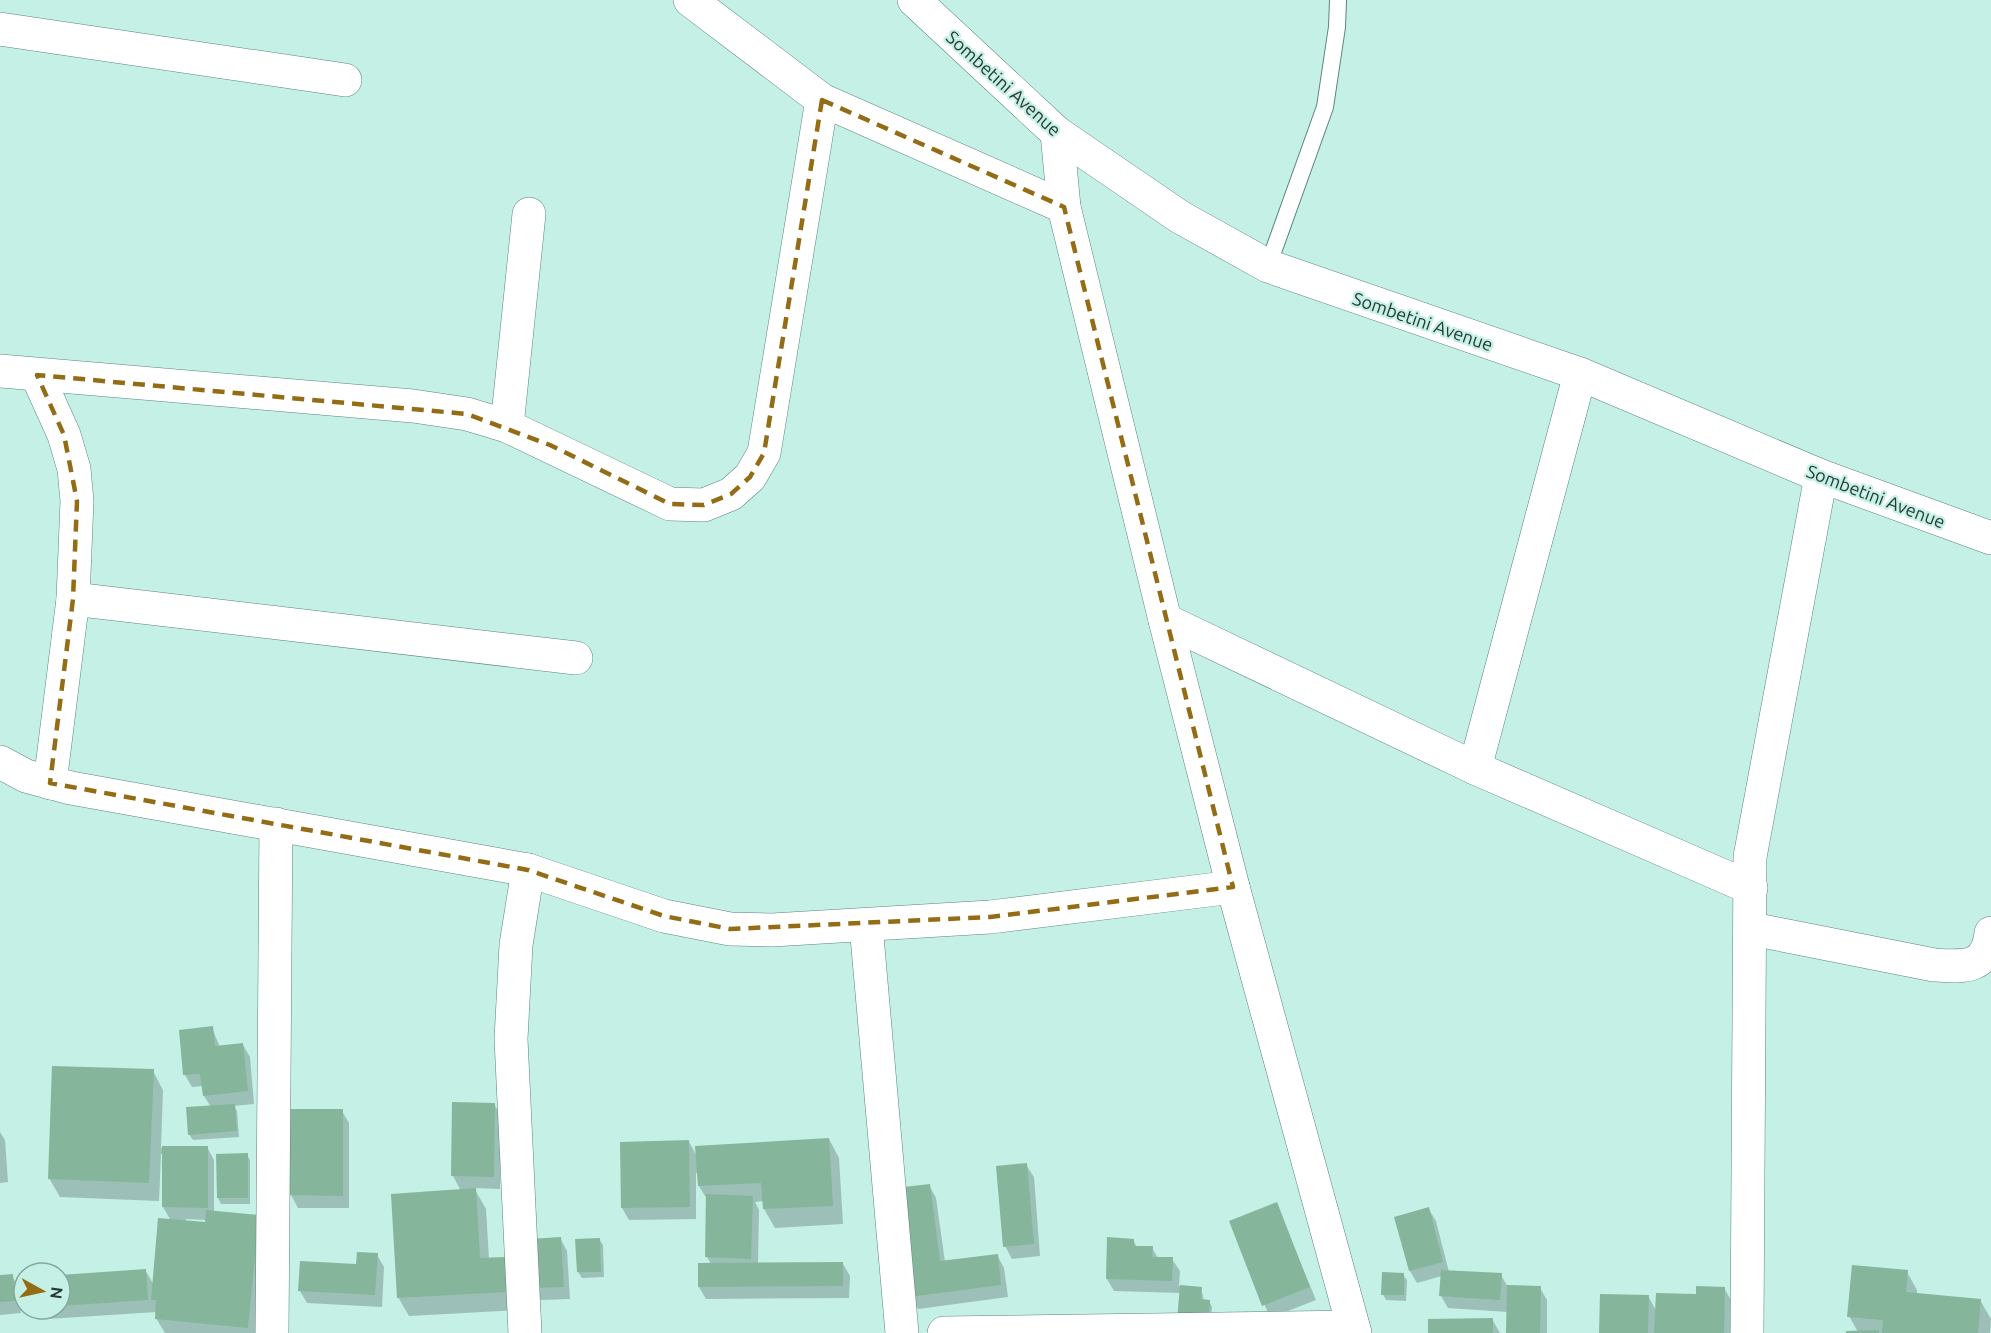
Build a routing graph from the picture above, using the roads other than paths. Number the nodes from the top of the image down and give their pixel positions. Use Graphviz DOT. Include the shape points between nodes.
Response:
graph roads {
  1 [pos="690,0"];
  2 [pos="914,0"];
  3 [pos="1338,0"];
  4 [pos="0,29"];
  5 [pos="345,80"];
  6 [pos="822,100"];
  7 [pos="1057,133"];
  8 [pos="1064,207"];
  9 [pos="529,214"];
  10 [pos="1268,266"];
  11 [pos="0,370"];
  12 [pos="1580,374"];
  13 [pos="37,375"];
  14 [pos="507,426"];
  15 [pos="1821,476"];
  16 [pos="1991,538"];
  17 [pos="73,598"];
  18 [pos="1165,620"];
  19 [pos="576,658"];
  20 [pos="0,762"];
  21 [pos="1475,768"];
  22 [pos="50,783"];
  23 [pos="276,824"];
  24 [pos="528,870"];
  25 [pos="1233,887"];
  26 [pos="1751,888"];
  27 [pos="866,925"];
  28 [pos="1752,929"];
  29 [pos="1991,933"];
  30 [pos="1354,1330"];
  31 [pos="272,1333"];
  32 [pos="525,1333"];
  33 [pos="902,1333"];
  34 [pos="944,1333"];
  35 [pos="1747,1333"];
  1 -- 6 [label="street"];
  2 -- 7 [label="street, Sombetini Avenue"];
  3 -- 10 [label="lane" via="1325,106"];
  4 -- 5 [label="street"];
  6 -- 8 [label="street"];
  6 -- 14 [label="street" via="764,453 750,477 731,494 704,505 670,504"];
  7 -- 8 [label="street"];
  7 -- 10 [label="street, Sombetini Avenue" via="1180,217"];
  8 -- 18 [label="street"];
  9 -- 14 [label="street"];
  10 -- 12 [label="street, Sombetini Avenue"];
  11 -- 13 [label="street"];
  12 -- 15 [label="street, Sombetini Avenue"];
  12 -- 21 [label="street"];
  13 -- 14 [label="street" via="413,406 466,414"];
  13 -- 17 [label="street" via="64,435 74,469 77,501"];
  15 -- 16 [label="street, Sombetini Avenue"];
  15 -- 26 [label="street" via="1750,857"];
  17 -- 19 [label="street"];
  17 -- 22 [label="street"];
  18 -- 21 [label="street"];
  18 -- 25 [label="street"];
  20 -- 22 [label="street"];
  21 -- 26 [label="street"];
  22 -- 23 [label="street"];
  23 -- 24 [label="street"];
  23 -- 31 [label="street"];
  24 -- 27 [label="street" via="699,925 772,930"];
  24 -- 32 [label="street" via="516,945 511,1039"];
  25 -- 27 [label="street" via="990,917"];
  25 -- 30 [label="street"];
  26 -- 28 [label="street"];
  27 -- 33 [label="street"];
  28 -- 29 [label="street" via="1934,965 1964,967 1979,960 1989,948"];
  28 -- 35 [label="street"];
  30 -- 34 [label="street"];
}
